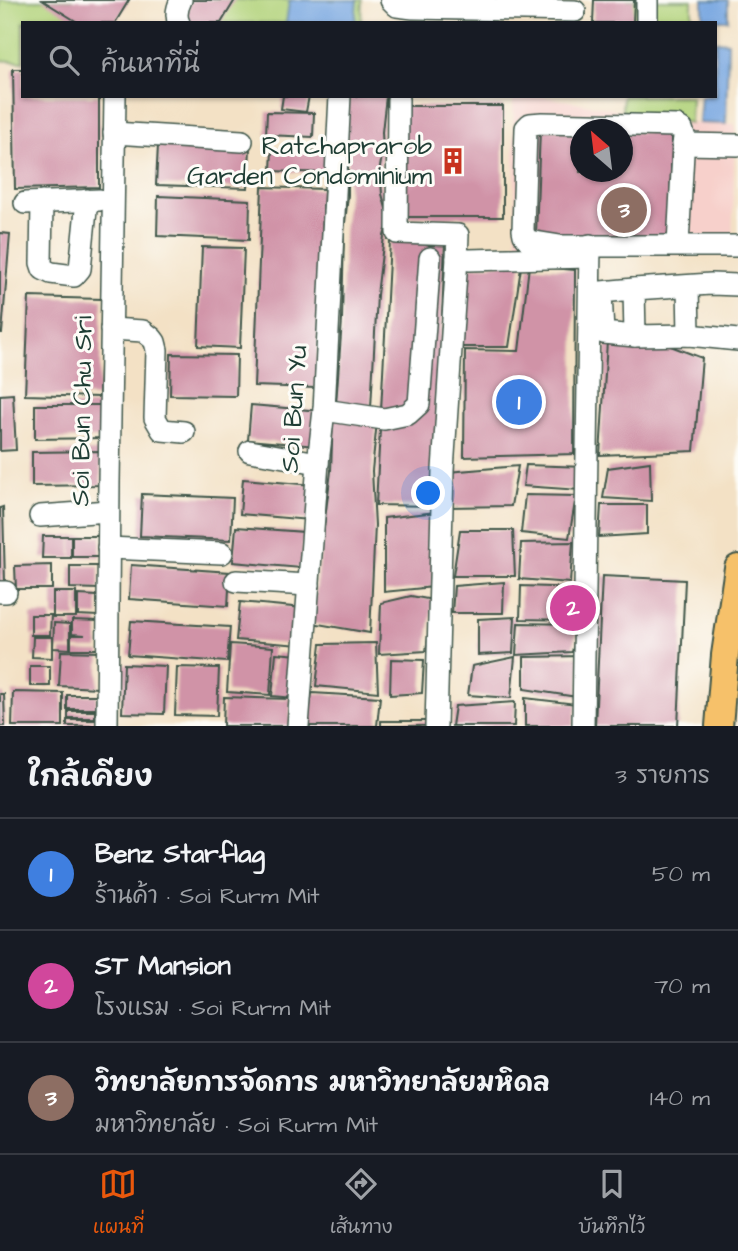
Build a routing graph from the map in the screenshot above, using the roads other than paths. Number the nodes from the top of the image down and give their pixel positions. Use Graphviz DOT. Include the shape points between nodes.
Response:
graph roads {
  1 [pos="181,0"];
  2 [pos="391,0"];
  3 [pos="647,0"];
  4 [pos="472,5"];
  5 [pos="575,11"];
  6 [pos="178,21"];
  7 [pos="647,21"];
  8 [pos="115,98"];
  9 [pos="340,98"];
  10 [pos="398,99"];
  11 [pos="114,133"];
  12 [pos="242,141"];
  13 [pos="683,145"];
  14 [pos="738,145"];
  15 [pos="113,199"];
  16 [pos="87,200"];
  17 [pos="678,245"];
  18 [pos="738,246"];
  19 [pos="589,251"];
  20 [pos="430,258"];
  21 [pos="457,258"];
  22 [pos="738,285"];
  23 [pos="688,286"];
  24 [pos="635,289"];
  25 [pos="111,329"];
  26 [pos="689,335"];
  27 [pos="635,336"];
  28 [pos="738,340"];
  29 [pos="324,410"];
  30 [pos="184,432"];
  31 [pos="250,452"];
  32 [pos="318,463"];
  33 [pos="108,511"];
  34 [pos="40,516"];
  35 [pos="108,548"];
  36 [pos="222,553"];
  37 [pos="738,568"];
  38 [pos="236,581"];
  39 [pos="309,585"];
  40 [pos="107,726"];
  41 [pos="298,726"];
  42 [pos="436,726"];
  43 [pos="583,726"];
  44 [pos="719,726"];
  1 -- 6 [label="street"];
  2 -- 4 [label="street" via="397,6 413,8"];
  3 -- 7 [label="street"];
  4 -- 5 [label="street"];
  8 -- 11 [label="street, Soi Bun Chu Sri"];
  9 -- 29 [label="street, Soi Bun Yu"];
  10 -- 21 [label="street" via="397,233 458,235"];
  11 -- 12 [label="street"];
  11 -- 15 [label="street, Soi Bun Chu Sri"];
  13 -- 14 [label="street"];
  13 -- 17 [label="street"];
  13 -- 19 [label="street" via="682,129 677,127 542,122 526,128 524,236 529,241"];
  15 -- 16 [label="street"];
  15 -- 25 [label="street, Soi Bun Chu Sri"];
  16 -- 16 [label="street" via="80,269 74,276 43,269 34,203"];
  17 -- 18 [label="street"];
  17 -- 19 [label="street"];
  19 -- 21 [label="street"];
  19 -- 43 [label="street"];
  20 -- 29 [label="street" via="419,404 408,414 384,419"];
  21 -- 42 [label="street" via="443,470"];
  22 -- 23 [label="street"];
  23 -- 24 [label="street"];
  23 -- 26 [label="street"];
  24 -- 27 [label="street"];
  24 -- 27 [label="street" via="601,292 603,333"];
  25 -- 30 [label="street" via="143,331 152,338 157,349 155,418 162,429"];
  25 -- 33 [label="street, Soi Bun Chu Sri"];
  26 -- 27 [label="street"];
  26 -- 28 [label="street"];
  29 -- 32 [label="street, Soi Bun Yu"];
  31 -- 32 [label="street"];
  32 -- 39 [label="street, Soi Bun Yu"];
  33 -- 34 [label="street"];
  33 -- 35 [label="street, Soi Bun Chu Sri"];
  35 -- 36 [label="street"];
  35 -- 40 [label="street, Soi Bun Chu Sri"];
  37 -- 44 [label="main road" via="724,655"];
  38 -- 39 [label="street"];
  39 -- 41 [label="street, Soi Bun Yu"];
}
